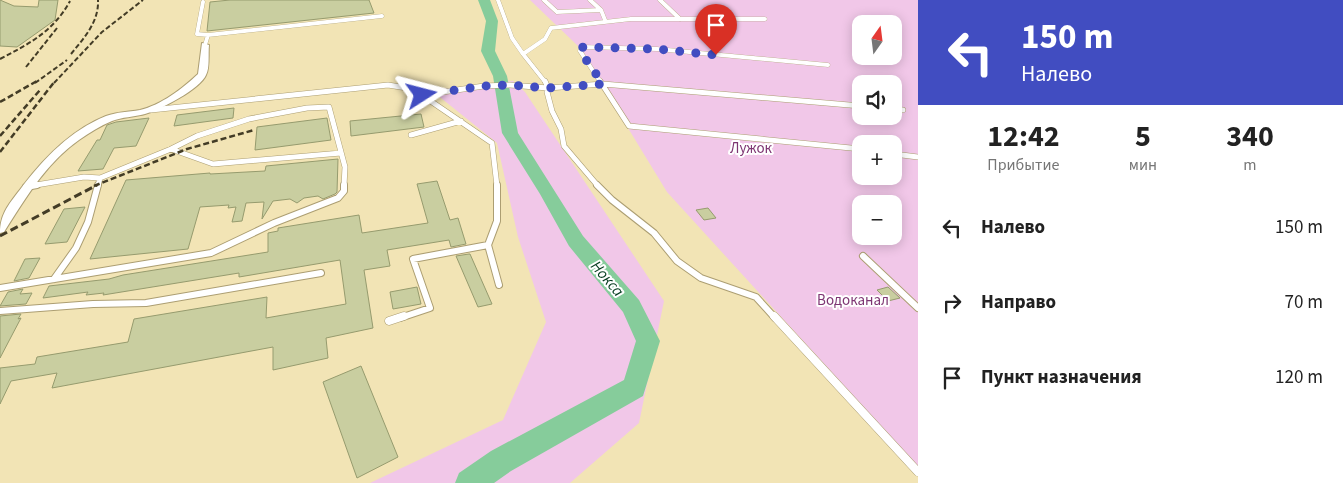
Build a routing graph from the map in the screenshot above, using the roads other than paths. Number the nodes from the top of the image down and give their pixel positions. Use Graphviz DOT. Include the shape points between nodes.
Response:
graph roads {
  1 [pos="498,0"];
  2 [pos="544,0"];
  3 [pos="590,0"];
  4 [pos="660,0"];
  5 [pos="203,2"];
  6 [pos="601,10"];
  7 [pos="382,16"];
  8 [pos="765,19"];
  9 [pos="604,20"];
  10 [pos="680,20"];
  11 [pos="206,40"];
  12 [pos="523,54"];
  13 [pos="828,64"];
  14 [pos="603,84"];
  15 [pos="548,88"];
  16 [pos="422,95"];
  17 [pos="852,105"];
  18 [pos="149,110"];
  19 [pos="461,121"];
  20 [pos="411,135"];
  21 [pos="852,148"];
  22 [pos="171,149"];
  23 [pos="341,153"];
  24 [pos="902,155"];
  25 [pos="918,157"];
  26 [pos="100,178"];
  27 [pos="26,187"];
  28 [pos="0,229"];
  29 [pos="488,245"];
  30 [pos="864,256"];
  31 [pos="321,273"];
  32 [pos="54,279"];
  33 [pos="499,285"];
  34 [pos="0,288"];
  35 [pos="918,308"];
  36 [pos="0,311"];
  37 [pos="390,321"];
  38 [pos="918,472"];
  1 -- 12 [label="lane" via="512,38"];
  2 -- 6 [label="lane" via="557,12"];
  3 -- 6 [label="lane"];
  4 -- 10 [label="lane"];
  5 -- 11 [label="lane" via="196,34"];
  6 -- 9 [label="lane"];
  7 -- 11 [label="lane"];
  8 -- 10 [label="lane"];
  9 -- 10 [label="lane"];
  9 -- 12 [label="lane" via="551,28 545,39"];
  11 -- 18 [label="street" via="202,75 188,88"];
  12 -- 15 [label="lane"];
  13 -- 14 [label="lane" via="657,49 583,47 580,51"];
  14 -- 15 [label="lane"];
  14 -- 17 [label="lane"];
  14 -- 21 [label="lane" via="629,126"];
  15 -- 16 [label="lane" via="484,86"];
  15 -- 38 [label="lane" via="564,146 593,181 654,233 677,260 701,278 756,297"];
  16 -- 18 [label="lane" via="413,89 388,85"];
  16 -- 19 [label="lane"];
  18 -- 27 [label="street" via="108,119 72,141 43,165"];
  19 -- 20 [label="lane"];
  19 -- 29 [label="lane" via="492,144 499,216"];
  22 -- 23 [label="lane" via="213,164"];
  22 -- 23 [label="lane" via="197,136 249,120 328,107"];
  22 -- 26 [label="lane"];
  23 -- 32 [label="lane" via="345,167 344,191 338,198 211,253"];
  24 -- 25 [label="lane"];
  26 -- 27 [label="lane" via="84,177"];
  26 -- 32 [label="lane" via="88,222 76,248"];
  27 -- 28 [label="street"];
  29 -- 33 [label="lane"];
  29 -- 37 [label="lane" via="414,259 430,308"];
  30 -- 35 [label="lane"];
  31 -- 36 [label="lane" via="146,303"];
  32 -- 34 [label="lane"];
}
